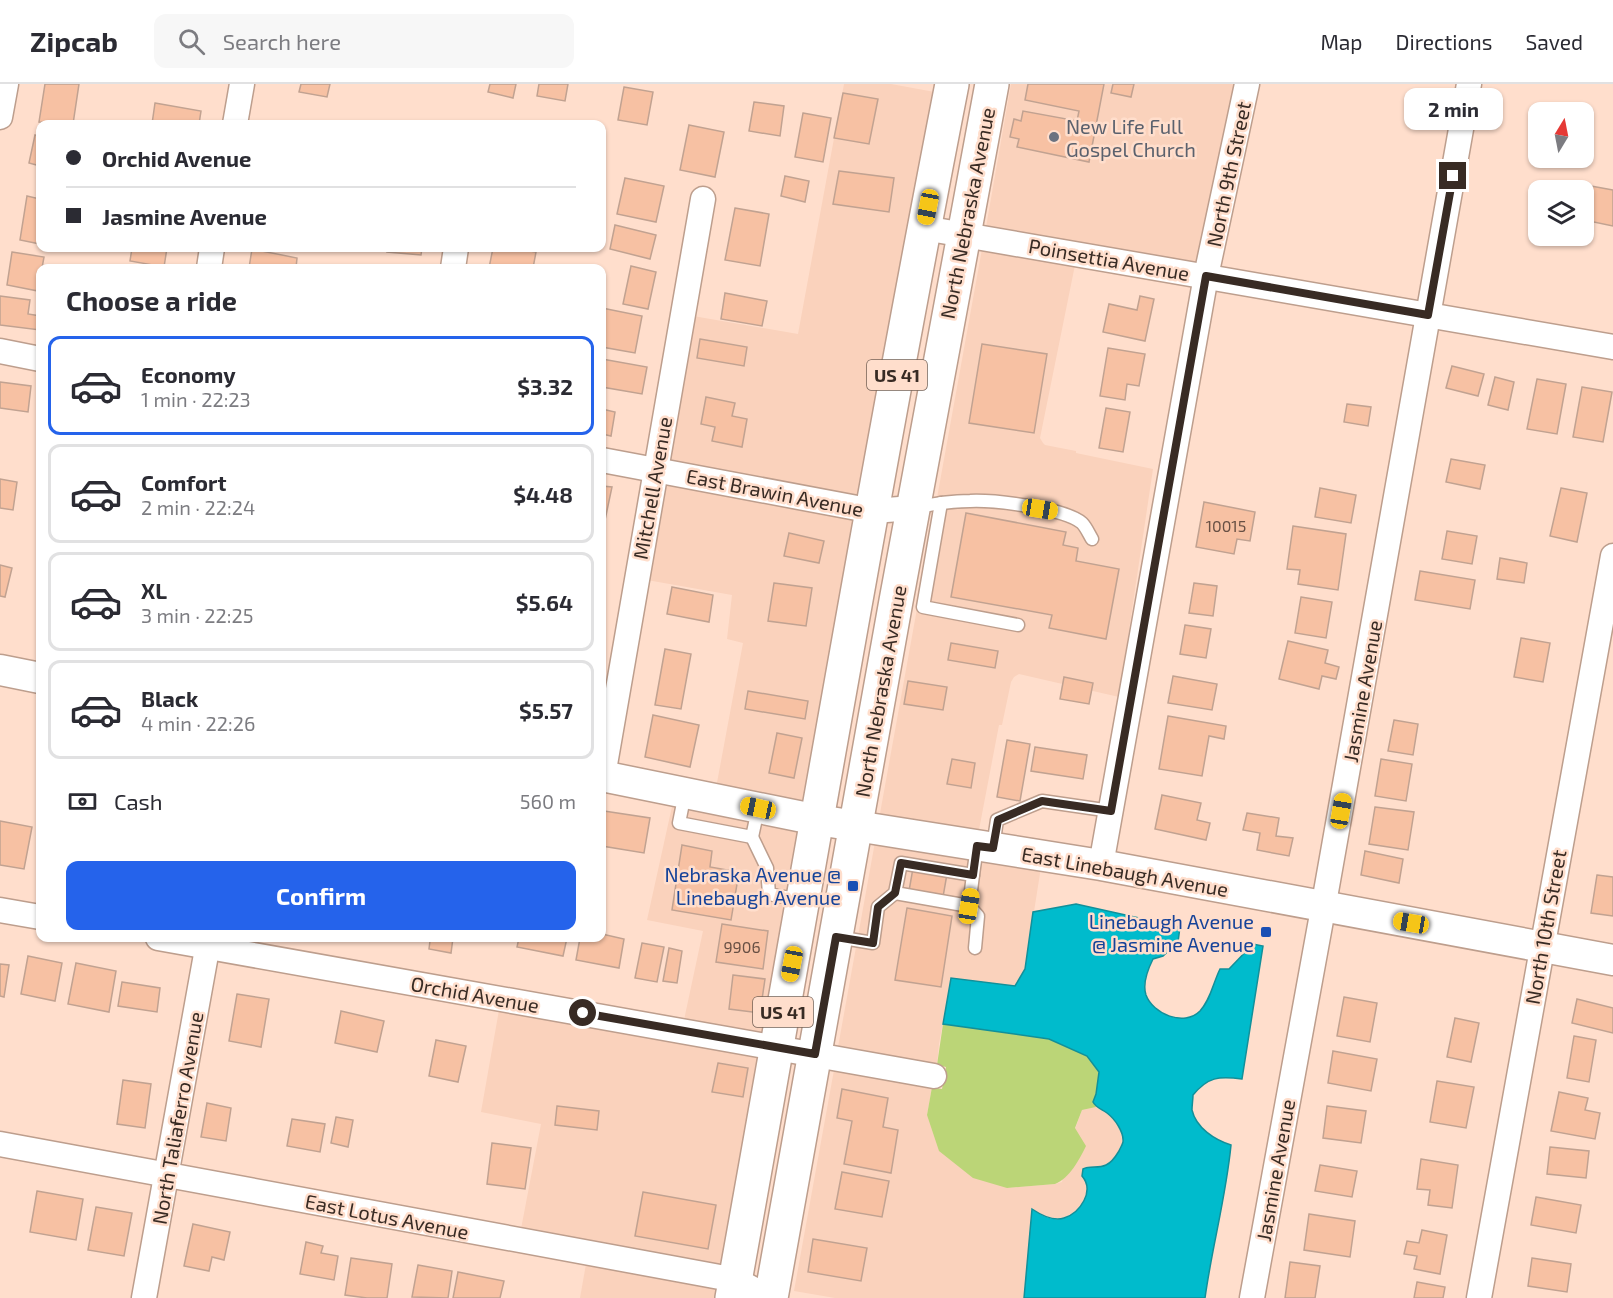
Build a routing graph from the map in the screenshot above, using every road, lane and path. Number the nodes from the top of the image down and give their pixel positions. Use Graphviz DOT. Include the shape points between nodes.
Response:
graph roads {
  1 [pos="6,84"];
  2 [pos="242,84"];
  3 [pos="953,84"];
  4 [pos="1247,84"];
  5 [pos="1469,84"];
  6 [pos="991,87"];
  7 [pos="0,117"];
  8 [pos="235,120"];
  9 [pos="703,199"];
  10 [pos="924,228"];
  11 [pos="963,234"];
  12 [pos="1206,276"];
  13 [pos="1428,315"];
  14 [pos="1613,347"];
  15 [pos="0,351"];
  16 [pos="36,357"];
  17 [pos="606,461"];
  18 [pos="655,470"];
  19 [pos="927,506"];
  20 [pos="873,511"];
  21 [pos="1092,539"];
  22 [pos="1613,556"];
  23 [pos="909,604"];
  24 [pos="1018,625"];
  25 [pos="0,670"];
  26 [pos="36,677"];
  27 [pos="606,753"];
  28 [pos="606,777"];
  29 [pos="685,793"];
  30 [pos="758,808"];
  31 [pos="1111,811"];
  32 [pos="818,820"];
  33 [pos="856,827"];
  34 [pos="752,837"];
  35 [pos="985,847"];
  36 [pos="1101,866"];
  37 [pos="973,875"];
  38 [pos="895,893"];
  39 [pos="803,901"];
  40 [pos="969,906"];
  41 [pos="1323,907"];
  42 [pos="0,910"];
  43 [pos="36,916"];
  44 [pos="836,937"];
  45 [pos="209,942"];
  46 [pos="975,948"];
  47 [pos="1541,948"];
  48 [pos="1613,960"];
  49 [pos="777,1048"];
  50 [pos="815,1054"];
  51 [pos="934,1076"];
  52 [pos="0,1144"];
  53 [pos="166,1174"];
  54 [pos="734,1289"];
  55 [pos="144,1298"];
  56 [pos="771,1298"];
  57 [pos="1252,1298"];
  58 [pos="1479,1298"];
  1 -- 7 [label="street"];
  2 -- 8 [label="street"];
  3 -- 6 [label="street"];
  3 -- 10 [label="main road, North Nebraska Avenue / US 41"];
  4 -- 12 [label="street, North 9th Street"];
  5 -- 13 [label="street, Jasmine Avenue"];
  6 -- 11 [label="main road, North Nebraska Avenue / US 41"];
  9 -- 18 [label="street, Mitchell Avenue"];
  10 -- 11 [label="street, Poinsettia Avenue"];
  10 -- 20 [label="main road, North Nebraska Avenue / US 41"];
  11 -- 12 [label="street, Poinsettia Avenue"];
  11 -- 19 [label="main road, North Nebraska Avenue / US 41"];
  12 -- 13 [label="street, Poinsettia Avenue"];
  12 -- 31 [label="street, North 9th Street"];
  13 -- 14 [label="street, Poinsettia Avenue"];
  13 -- 41 [label="street, Jasmine Avenue"];
  15 -- 16 [label="street"];
  17 -- 18 [label="street, East Brawin Avenue"];
  18 -- 20 [label="street, East Brawin Avenue"];
  18 -- 27 [label="street, Mitchell Avenue"];
  19 -- 20 [label="street, East Brawin Avenue"];
  19 -- 21 [label="lane" via="998,502 1061,512 1082,523"];
  19 -- 23 [label="main road, North Nebraska Avenue / US 41"];
  20 -- 32 [label="main road, North Nebraska Avenue / US 41"];
  22 -- 47 [label="street, North 10th Street"];
  23 -- 24 [label="lane"];
  23 -- 33 [label="main road, North Nebraska Avenue / US 41"];
  25 -- 26 [label="street"];
  28 -- 29 [label="street, East Linebaugh Avenue"];
  29 -- 30 [label="street, East Linebaugh Avenue"];
  29 -- 34 [label="lane" via="679,823"];
  30 -- 32 [label="street, East Linebaugh Avenue"];
  30 -- 34 [label="lane"];
  31 -- 35 [label="lane" via="1042,801 998,820"];
  31 -- 36 [label="street, North 9th Street"];
  32 -- 33 [label="street, East Linebaugh Avenue"];
  32 -- 39 [label="main road, North Nebraska Avenue / US 41"];
  33 -- 35 [label="street, East Linebaugh Avenue"];
  33 -- 44 [label="main road, North Nebraska Avenue / US 41"];
  34 -- 39 [label="lane" via="767,868 769,894"];
  35 -- 36 [label="street, East Linebaugh Avenue"];
  35 -- 37 [label="lane"];
  36 -- 41 [label="street, East Linebaugh Avenue"];
  37 -- 38 [label="lane" via="901,863"];
  37 -- 40 [label="lane"];
  38 -- 40 [label="lane"];
  38 -- 44 [label="lane" via="878,907 873,943"];
  39 -- 49 [label="main road, North Nebraska Avenue / US 41"];
  40 -- 46 [label="lane" via="978,916"];
  41 -- 47 [label="street, East Linebaugh Avenue"];
  41 -- 57 [label="street, Jasmine Avenue"];
  42 -- 43 [label="street"];
  44 -- 50 [label="main road, North Nebraska Avenue / US 41"];
  45 -- 49 [label="street, Orchid Avenue"];
  45 -- 53 [label="street, North Taliaferro Avenue"];
  47 -- 48 [label="street, East Linebaugh Avenue"];
  47 -- 58 [label="street, North 10th Street"];
  49 -- 50 [label="street, Orchid Avenue"];
  49 -- 54 [label="main road, North Nebraska Avenue / US 41"];
  50 -- 51 [label="street, Orchid Avenue"];
  50 -- 56 [label="main road, North Nebraska Avenue / US 41"];
  52 -- 53 [label="street, East Lotus Avenue"];
  53 -- 54 [label="street, East Lotus Avenue"];
  53 -- 55 [label="street, North Taliaferro Avenue"];
  54 -- 56 [label="street, East Lotus Avenue"];
}
